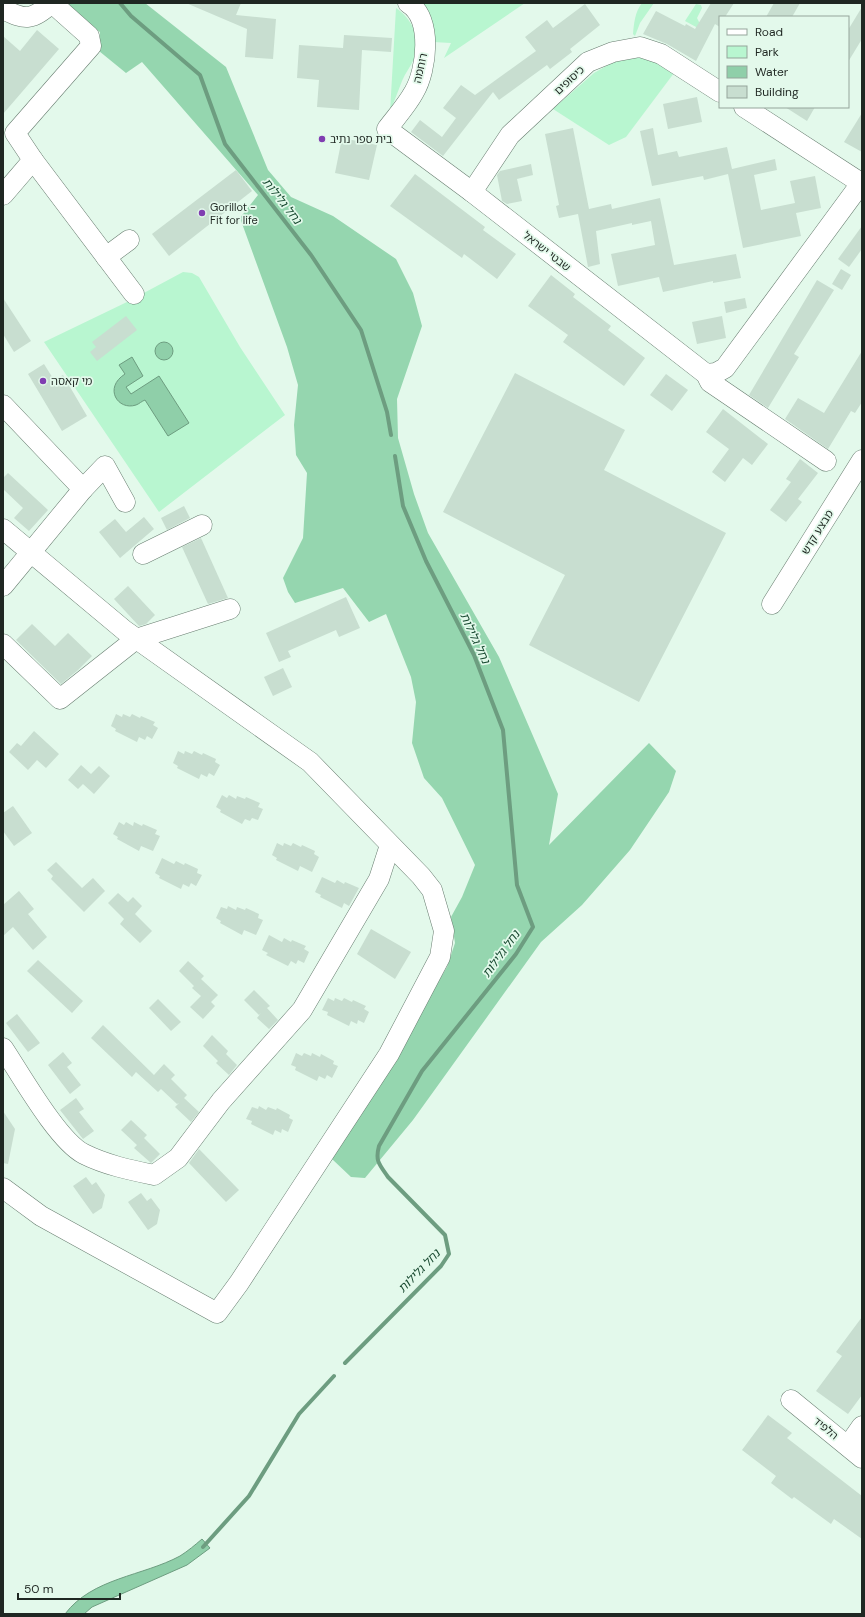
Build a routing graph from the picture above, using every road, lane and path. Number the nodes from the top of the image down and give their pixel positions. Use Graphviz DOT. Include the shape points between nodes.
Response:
graph roads {
  1 [pos="408,3"];
  2 [pos="3,9"];
  3 [pos="719,91"];
  4 [pos="746,108"];
  5 [pos="387,129"];
  6 [pos="33,160"];
  7 [pos="862,183"];
  8 [pos="472,192"];
  9 [pos="3,194"];
  10 [pos="128,240"];
  11 [pos="106,257"];
  12 [pos="134,294"];
  13 [pos="706,374"];
  14 [pos="3,405"];
  15 [pos="862,460"];
  16 [pos="826,461"];
  17 [pos="83,489"];
  18 [pos="125,502"];
  19 [pos="202,525"];
  20 [pos="3,529"];
  21 [pos="30,553"];
  22 [pos="143,554"];
  23 [pos="3,586"];
  24 [pos="772,604"];
  25 [pos="230,609"];
  26 [pos="136,639"];
  27 [pos="3,644"];
  28 [pos="390,845"];
  29 [pos="3,1048"];
  30 [pos="3,1188"];
  31 [pos="791,1400"];
  32 [pos="862,1426"];
  33 [pos="855,1452"];
  1 -- 5 [label="street, רוחמה" via="414,6 424,25 424,55 415,91"];
  2 -- 6 [label="street" via="18,17 27,18 38,15 52,3 89,36 91,46 15,133"];
  3 -- 8 [label="street, כיסופים" via="661,54 640,47 594,59 510,135"];
  4 -- 7 [label="street"];
  5 -- 8 [label="street, שבטי ישראל"];
  6 -- 9 [label="street"];
  6 -- 11 [label="street"];
  7 -- 13 [label="street" via="725,368"];
  8 -- 13 [label="street, שבטי ישראל"];
  10 -- 11 [label="street"];
  11 -- 12 [label="street"];
  13 -- 16 [label="street, שבטי ישראל" via="710,382"];
  14 -- 17 [label="street"];
  15 -- 24 [label="street, מבצע קדש"];
  17 -- 18 [label="street" via="105,466"];
  17 -- 21 [label="street"];
  19 -- 22 [label="street"];
  20 -- 21 [label="street"];
  21 -- 23 [label="street"];
  21 -- 26 [label="street"];
  25 -- 26 [label="street"];
  26 -- 27 [label="street" via="60,699"];
  26 -- 28 [label="street" via="310,762"];
  28 -- 29 [label="street" via="379,879 302,1010 221,1101 178,1158 154,1175 120,1168 83,1153 63,1137"];
  28 -- 30 [label="street" via="432,890 444,931 440,956 389,1054 220,1308 191,1299 41,1216"];
  31 -- 33 [label="street, הלפיד"];
  32 -- 33 [label="street"];
}
